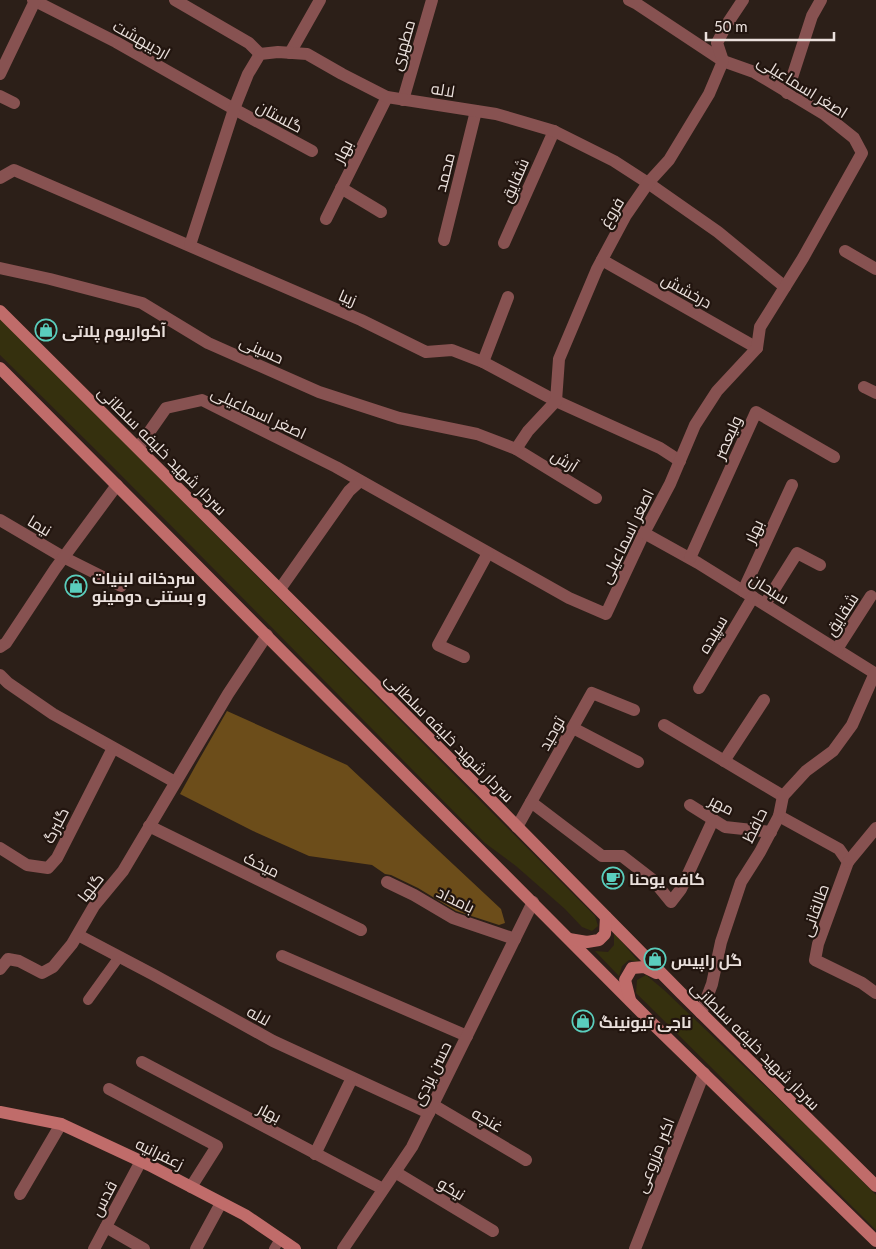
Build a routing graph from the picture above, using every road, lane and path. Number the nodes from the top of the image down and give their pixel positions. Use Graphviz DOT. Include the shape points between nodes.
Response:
graph roads {
  1 [pos="175,0"];
  2 [pos="320,0"];
  3 [pos="432,0"];
  4 [pos="629,0"];
  5 [pos="743,0"];
  6 [pos="821,0"];
  7 [pos="34,1"];
  8 [pos="51,4"];
  9 [pos="290,53"];
  10 [pos="260,54"];
  11 [pos="723,61"];
  12 [pos="0,74"];
  13 [pos="787,93"];
  14 [pos="0,96"];
  15 [pos="387,97"];
  16 [pos="403,100"];
  17 [pos="14,103"];
  18 [pos="234,109"];
  19 [pos="476,111"];
  20 [pos="554,130"];
  21 [pos="312,152"];
  22 [pos="0,178"];
  23 [pos="648,183"];
  24 [pos="341,188"];
  25 [pos="381,212"];
  26 [pos="326,219"];
  27 [pos="444,240"];
  28 [pos="504,243"];
  29 [pos="190,245"];
  30 [pos="845,250"];
  31 [pos="602,260"];
  32 [pos="0,268"];
  33 [pos="876,269"];
  34 [pos="785,286"];
  35 [pos="508,298"];
  36 [pos="0,311"];
  37 [pos="757,348"];
  38 [pos="483,362"];
  39 [pos="0,368"];
  40 [pos="864,387"];
  41 [pos="876,393"];
  42 [pos="556,401"];
  43 [pos="138,448"];
  44 [pos="516,449"];
  45 [pos="834,457"];
  46 [pos="680,461"];
  47 [pos="360,480"];
  48 [pos="117,485"];
  49 [pos="792,485"];
  50 [pos="596,498"];
  51 [pos="0,520"];
  52 [pos="644,533"];
  53 [pos="488,553"];
  54 [pos="63,557"];
  55 [pos="690,558"];
  56 [pos="820,565"];
  57 [pos="121,586"];
  58 [pos="280,589"];
  59 [pos="748,594"];
  60 [pos="871,596"];
  61 [pos="765,604"];
  62 [pos="267,635"];
  63 [pos="0,647"];
  64 [pos="837,649"];
  65 [pos="464,657"];
  66 [pos="875,674"];
  67 [pos="0,675"];
  68 [pos="699,688"];
  69 [pos="764,700"];
  70 [pos="634,710"];
  71 [pos="664,725"];
  72 [pos="572,728"];
  73 [pos="113,748"];
  74 [pos="724,761"];
  75 [pos="638,762"];
  76 [pos="175,782"];
  77 [pos="783,796"];
  78 [pos="531,802"];
  79 [pos="690,805"];
  80 [pos="779,816"];
  81 [pos="713,820"];
  82 [pos="149,826"];
  83 [pos="517,827"];
  84 [pos="876,828"];
  85 [pos="771,832"];
  86 [pos="0,848"];
  87 [pos="848,862"];
  88 [pos="386,882"];
  89 [pos="533,902"];
  90 [pos="606,917"];
  91 [pos="362,930"];
  92 [pos="78,935"];
  93 [pos="515,938"];
  94 [pos="569,939"];
  95 [pos="282,956"];
  96 [pos="119,957"];
  97 [pos="3,961"];
  98 [pos="665,977"];
  99 [pos="876,993"];
  100 [pos="88,1000"];
  101 [pos="630,1000"];
  102 [pos="701,1013"];
  103 [pos="467,1036"];
  104 [pos="142,1062"];
  105 [pos="704,1073"];
  106 [pos="352,1078"];
  107 [pos="109,1089"];
  108 [pos="431,1109"];
  109 [pos="0,1112"];
  110 [pos="61,1124"];
  111 [pos="314,1154"];
  112 [pos="526,1160"];
  113 [pos="141,1161"];
  114 [pos="395,1172"];
  115 [pos="876,1186"];
  116 [pos="191,1187"];
  117 [pos="383,1189"];
  118 [pos="20,1194"];
  119 [pos="221,1202"];
  120 [pos="106,1227"];
  121 [pos="493,1231"];
  122 [pos="873,1238"];
  123 [pos="277,1244"];
  124 [pos="94,1249"];
  125 [pos="144,1249"];
  126 [pos="196,1249"];
  127 [pos="295,1249"];
  128 [pos="343,1249"];
  129 [pos="635,1249"];
  130 [pos="872,1249"];
  1 -- 10 [label="street" via="249,43"];
  2 -- 9 [label="street"];
  3 -- 16 [label="street, مطهری"];
  4 -- 11 [label="street, اصغر اسماعیلی"];
  5 -- 11 [label="street" via="716,43"];
  6 -- 13 [label="street" via="812,16"];
  7 -- 8 [label="street, اردیبهشت"];
  7 -- 12 [label="street"];
  8 -- 18 [label="street, اردیبهشت"];
  9 -- 10 [label="street, لاله"];
  9 -- 15 [label="street, لاله" via="307,54"];
  10 -- 18 [label="street"];
  11 -- 13 [label="street, اصغر اسماعیلی" via="754,72"];
  11 -- 23 [label="street, فروغ" via="710,94 670,160"];
  13 -- 34 [label="street, اصغر اسماعیلی" via="824,114 854,138 862,153"];
  14 -- 17 [label="street"];
  15 -- 16 [label="street, لاله"];
  15 -- 24 [label="street, بهار"];
  16 -- 19 [label="street, لاله"];
  18 -- 21 [label="street, گلستان"];
  18 -- 29 [label="street"];
  19 -- 20 [label="street, لاله"];
  19 -- 27 [label="street, محمد"];
  20 -- 23 [label="street, لاله"];
  20 -- 28 [label="street, شقایق"];
  22 -- 29 [label="street, زیبا" via="14,170"];
  23 -- 31 [label="street, فروغ"];
  23 -- 34 [label="street, لاله" via="718,232"];
  24 -- 25 [label="street"];
  24 -- 26 [label="street, بهار"];
  29 -- 38 [label="street, زیبا" via="426,352 452,350"];
  30 -- 33 [label="street"];
  31 -- 37 [label="street, درخشش"];
  31 -- 42 [label="street, فروغ" via="559,359"];
  32 -- 44 [label="street, حسینی" via="142,303 208,343 320,392 399,418 477,434"];
  34 -- 37 [label="street, اصغر اسماعیلی" via="760,326"];
  35 -- 38 [label="street"];
  36 -- 43 [label="main road, سردار شهید خلیفه سلطانی"];
  37 -- 46 [label="street, اصغر اسماعیلی" via="717,391 695,424"];
  38 -- 42 [label="street, زیبا"];
  39 -- 48 [label="main road"];
  40 -- 41 [label="street"];
  42 -- 44 [label="street"];
  42 -- 46 [label="street, زیبا" via="660,448"];
  43 -- 47 [label="street, اصغر اسماعیلی" via="166,408 202,400"];
  43 -- 58 [label="main road, سردار شهید خلیفه سلطانی"];
  44 -- 50 [label="street, آرش"];
  45 -- 55 [label="street, ولیعصر" via="756,412"];
  46 -- 52 [label="street, اصغر اسماعیلی"];
  47 -- 53 [label="street, اصغر اسماعیلی"];
  47 -- 58 [label="street"];
  48 -- 54 [label="street"];
  48 -- 62 [label="main road"];
  49 -- 59 [label="street, بهار"];
  51 -- 54 [label="street, نیما"];
  52 -- 53 [label="street, اصغر اسماعیلی" via="606,614 569,598"];
  52 -- 55 [label="street, سبحان"];
  53 -- 65 [label="street" via="438,645"];
  54 -- 57 [label="street, نیما"];
  54 -- 63 [label="street" via="6,643"];
  55 -- 59 [label="street, سبحان"];
  56 -- 61 [label="street" via="797,553"];
  58 -- 83 [label="main road, سردار شهید خلیفه سلطانی"];
  59 -- 61 [label="street, سبحان"];
  59 -- 68 [label="street, سپیده"];
  60 -- 64 [label="street, شقایق"];
  61 -- 64 [label="street, سبحان"];
  62 -- 76 [label="street, گلها"];
  62 -- 89 [label="main road"];
  64 -- 66 [label="street, سبحان"];
  66 -- 77 [label="street, حافظ" via="848,732 833,751"];
  67 -- 73 [label="street" via="53,714"];
  69 -- 74 [label="street"];
  70 -- 72 [label="street, توحید" via="592,693"];
  71 -- 74 [label="street"];
  72 -- 75 [label="street"];
  72 -- 78 [label="street, توحید"];
  73 -- 76 [label="street"];
  73 -- 86 [label="street, گلبرگ" via="57,858 48,868 28,865"];
  74 -- 77 [label="street"];
  76 -- 82 [label="street, گلها"];
  77 -- 80 [label="street, حافظ"];
  78 -- 81 [label="street" via="602,856 622,856 653,880 671,902 681,890"];
  78 -- 83 [label="street, توحید"];
  79 -- 81 [label="street, مهر"];
  80 -- 85 [label="street, حافظ"];
  80 -- 87 [label="street" via="839,849"];
  81 -- 85 [label="street, مهر" via="725,827"];
  82 -- 91 [label="street, میخک"];
  82 -- 92 [label="street, گلها" via="123,871 94,906"];
  83 -- 90 [label="main road, سردار شهید خلیفه سلطانی"];
  84 -- 87 [label="street, طالقانی"];
  85 -- 102 [label="street, حافظ" via="740,882"];
  87 -- 99 [label="street, طالقانی" via="815,960"];
  88 -- 93 [label="street, بامداد" via="453,918"];
  89 -- 93 [label="street, حسن یزدی"];
  89 -- 94 [label="main road"];
  90 -- 94 [label="main road" via="605,934 599,940"];
  90 -- 98 [label="main road, سردار شهید خلیفه سلطانی"];
  92 -- 96 [label="street, لاله"];
  92 -- 97 [label="street, گلها" via="53,967 42,973 19,961"];
  93 -- 103 [label="street, حسن یزدی"];
  94 -- 101 [label="main road"];
  95 -- 103 [label="street"];
  96 -- 100 [label="lane"];
  96 -- 106 [label="street, لاله" via="274,1041"];
  98 -- 101 [label="main road" via="644,966 632,968 625,980"];
  98 -- 102 [label="main road, سردار شهید خلیفه سلطانی"];
  101 -- 105 [label="main road"];
  102 -- 115 [label="main road, سردار شهید خلیفه سلطانی"];
  103 -- 108 [label="street, حسن یزدی"];
  104 -- 111 [label="street, بهار"];
  105 -- 122 [label="main road"];
  105 -- 129 [label="street, اکبر مزروعی"];
  106 -- 108 [label="street, لاله"];
  106 -- 111 [label="street"];
  107 -- 116 [label="street" via="217,1146"];
  108 -- 112 [label="street, غنچه"];
  108 -- 114 [label="street, حسن یزدی"];
  109 -- 110 [label="main road, زعفرانیه"];
  110 -- 113 [label="main road, زعفرانیه"];
  110 -- 118 [label="street"];
  111 -- 117 [label="street, بهار"];
  113 -- 116 [label="main road, زعفرانیه"];
  113 -- 120 [label="street, قدس"];
  114 -- 117 [label="street, حسن یزدی"];
  114 -- 121 [label="street, نیکو"];
  116 -- 119 [label="main road, زعفرانیه"];
  117 -- 128 [label="street, حسن یزدی"];
  119 -- 123 [label="main road, زعفرانیه" via="245,1215"];
  119 -- 126 [label="street"];
  120 -- 124 [label="street, قدس"];
  120 -- 125 [label="street"];
  122 -- 130 [label="main road"];
  123 -- 127 [label="main road, زعفرانیه"];
}
